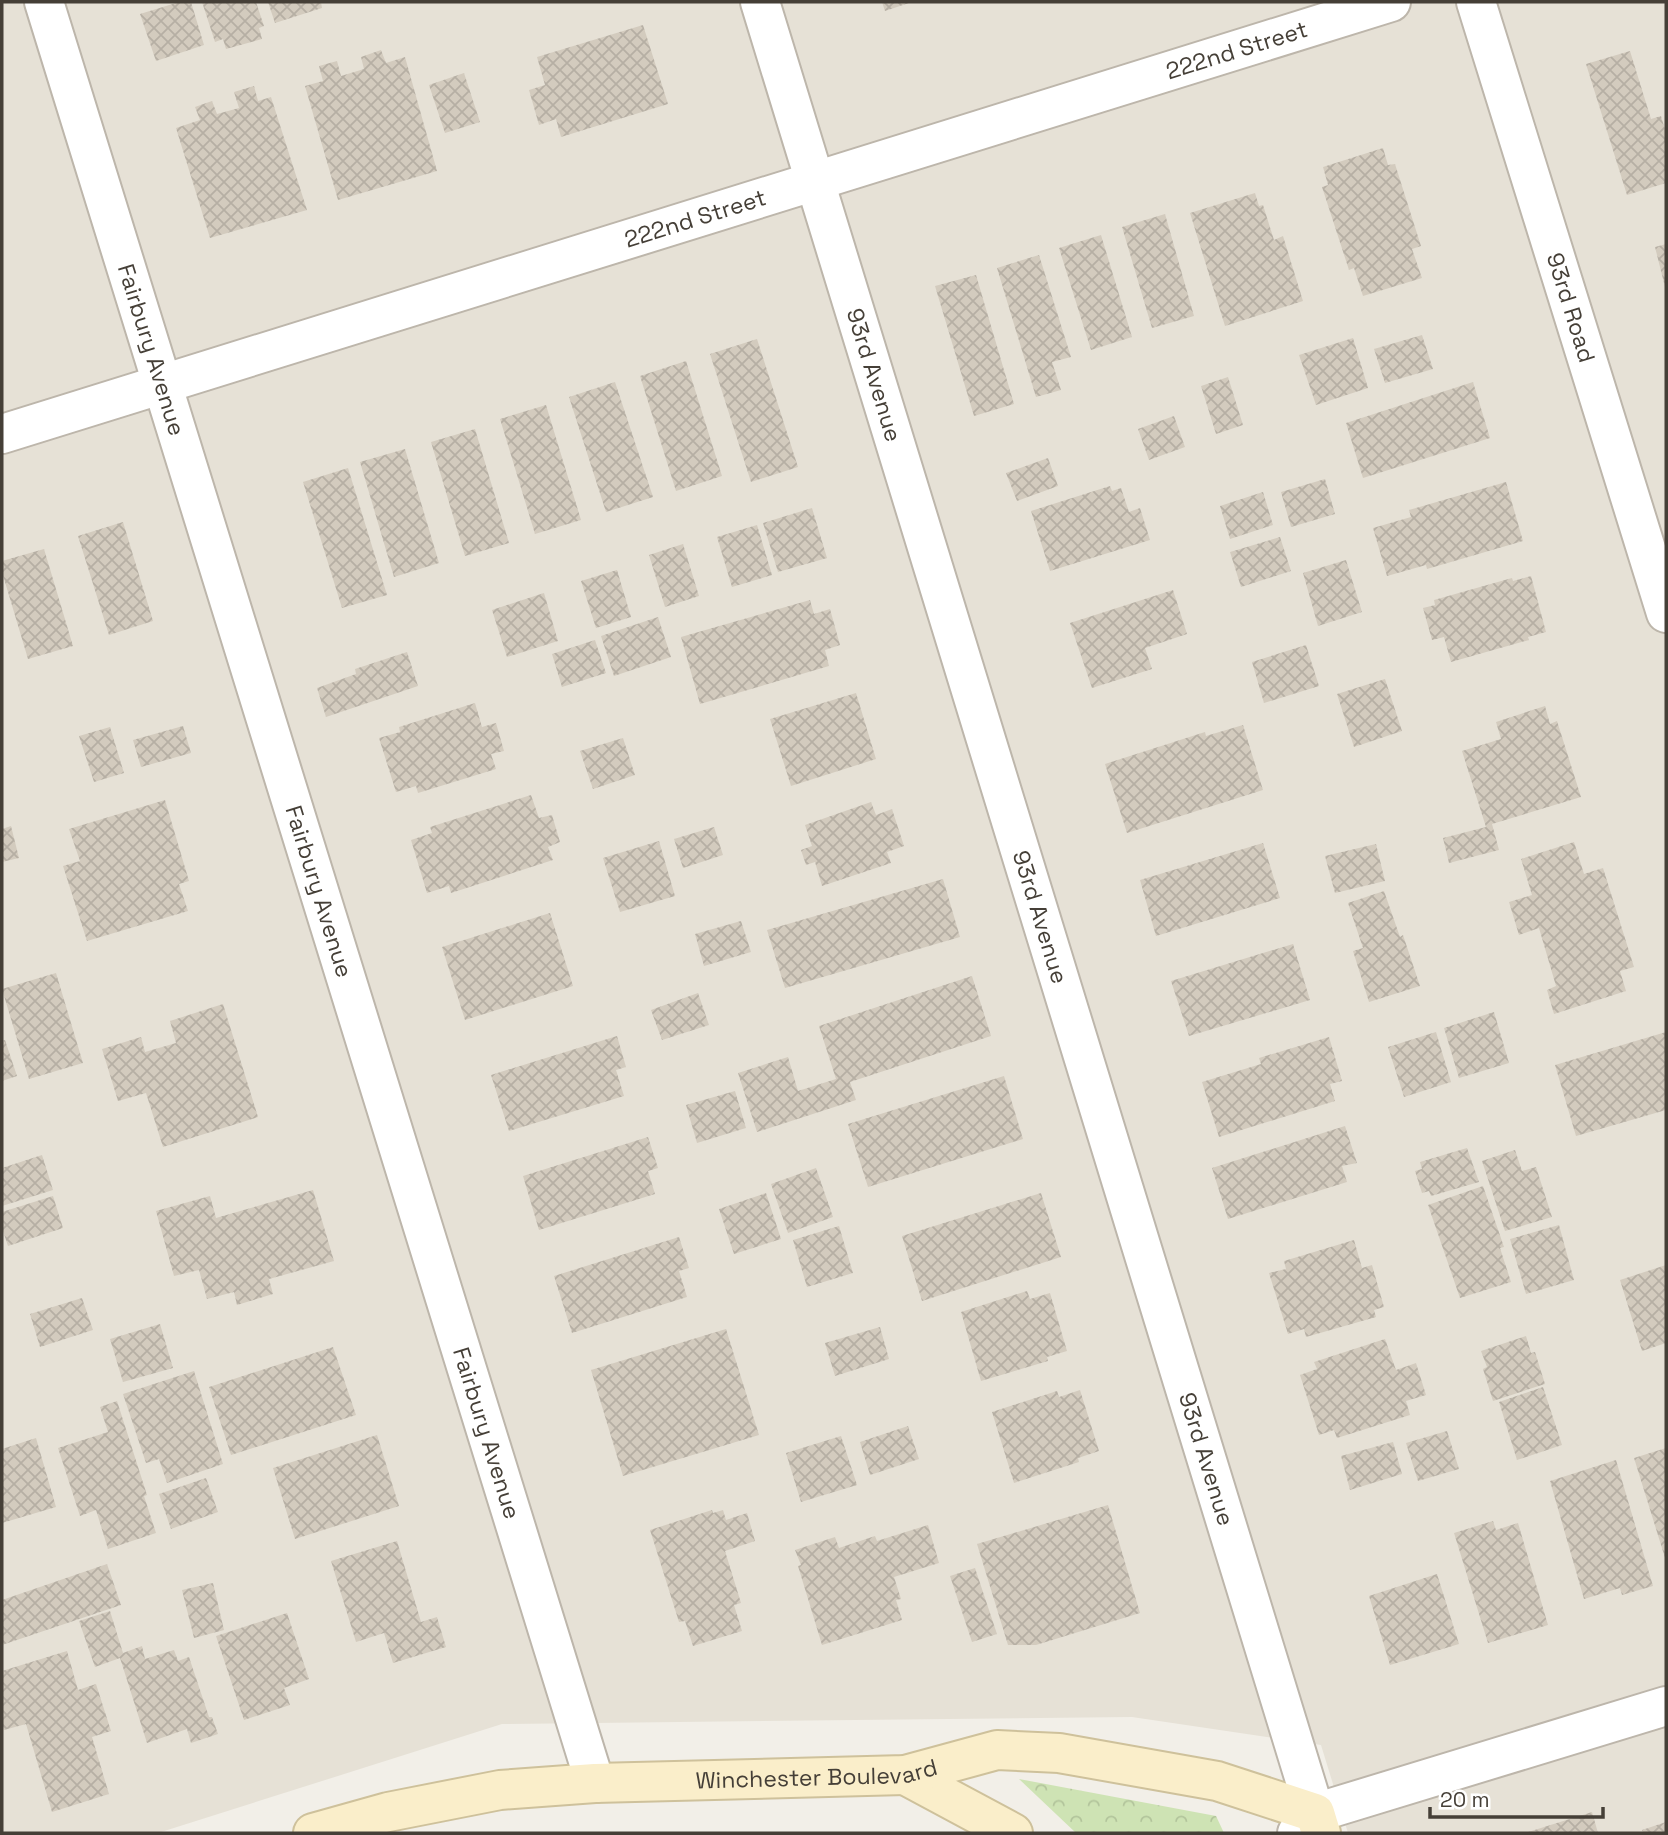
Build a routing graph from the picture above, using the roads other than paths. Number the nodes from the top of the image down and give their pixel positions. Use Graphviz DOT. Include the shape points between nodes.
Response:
graph roads {
  1 [pos="44,2"];
  2 [pos="760,2"];
  3 [pos="1391,2"];
  4 [pos="1476,2"];
  5 [pos="816,182"];
  6 [pos="162,384"];
  7 [pos="2,434"];
  8 [pos="1666,613"];
  9 [pos="1666,1706"];
  10 [pos="905,1775"];
  11 [pos="595,1783"];
  12 [pos="1311,1827"];
  13 [pos="313,1833"];
  14 [pos="1013,1833"];
  1 -- 6 [label="street, Fairbury Avenue"];
  2 -- 5 [label="street, 93rd Avenue"];
  3 -- 5 [label="street, 222nd Street"];
  4 -- 8 [label="street, 93rd Road"];
  5 -- 6 [label="street, 222nd Street"];
  5 -- 12 [label="street, 93rd Avenue"];
  6 -- 7 [label="street, 222nd Street"];
  6 -- 11 [label="street, Fairbury Avenue"];
  9 -- 12 [label="street"];
  10 -- 11 [label="main road, Winchester Boulevard"];
  10 -- 12 [label="main road, Winchester Boulevard" via="997,1749 1059,1753 1217,1781"];
  10 -- 14 [label="main road"];
  11 -- 13 [label="main road, Winchester Boulevard" via="500,1790 388,1812"];
}
